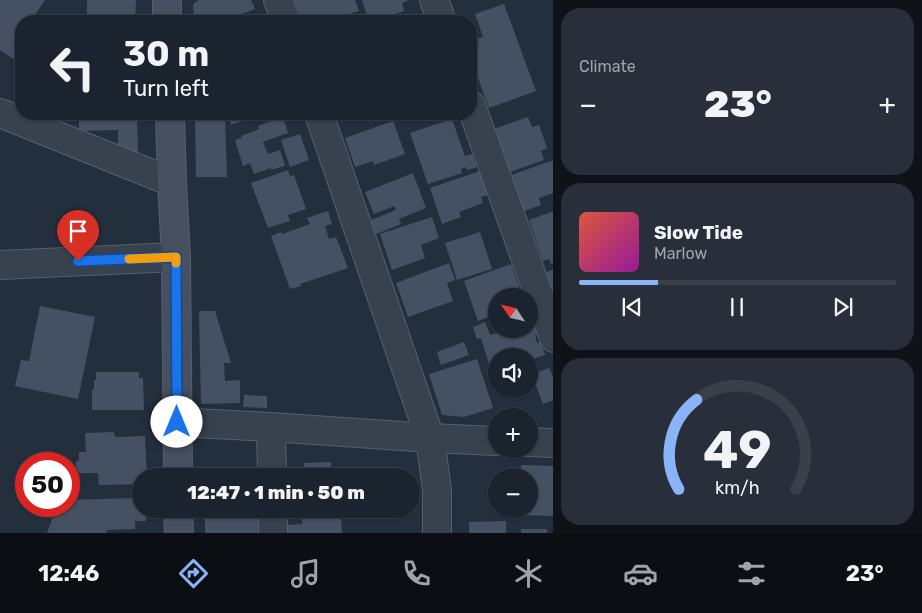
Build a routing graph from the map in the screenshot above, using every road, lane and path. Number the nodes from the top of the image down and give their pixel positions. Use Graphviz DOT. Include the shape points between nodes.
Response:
graph roads {
  1 [pos="167,0"];
  2 [pos="278,0"];
  3 [pos="434,0"];
  4 [pos="167,15"];
  5 [pos="284,15"];
  6 [pos="440,15"];
  7 [pos="0,113"];
  8 [pos="15,119"];
  9 [pos="17,120"];
  10 [pos="170,120"];
  11 [pos="321,120"];
  12 [pos="476,120"];
  13 [pos="172,182"];
  14 [pos="176,257"];
  15 [pos="0,265"];
  16 [pos="553,338"];
  17 [pos="177,422"];
  18 [pos="271,426"];
  19 [pos="430,438"];
  20 [pos="488,441"];
  21 [pos="538,443"];
  22 [pos="553,444"];
  23 [pos="178,468"];
  24 [pos="272,468"];
  25 [pos="178,518"];
  26 [pos="273,518"];
  27 [pos="179,533"];
  28 [pos="273,533"];
  29 [pos="437,533"];
  1 -- 4 [label="main road"];
  2 -- 5 [label="street"];
  3 -- 6 [label="street"];
  7 -- 8 [label="street"];
  9 -- 13 [label="street"];
  10 -- 13 [label="main road"];
  11 -- 19 [label="street"];
  12 -- 16 [label="street"];
  13 -- 14 [label="main road"];
  14 -- 15 [label="street"];
  14 -- 17 [label="main road"];
  17 -- 18 [label="street"];
  17 -- 23 [label="main road"];
  18 -- 19 [label="street"];
  18 -- 24 [label="street"];
  19 -- 20 [label="street"];
  19 -- 29 [label="street"];
  21 -- 22 [label="street"];
  25 -- 27 [label="main road"];
  26 -- 28 [label="street"];
}
